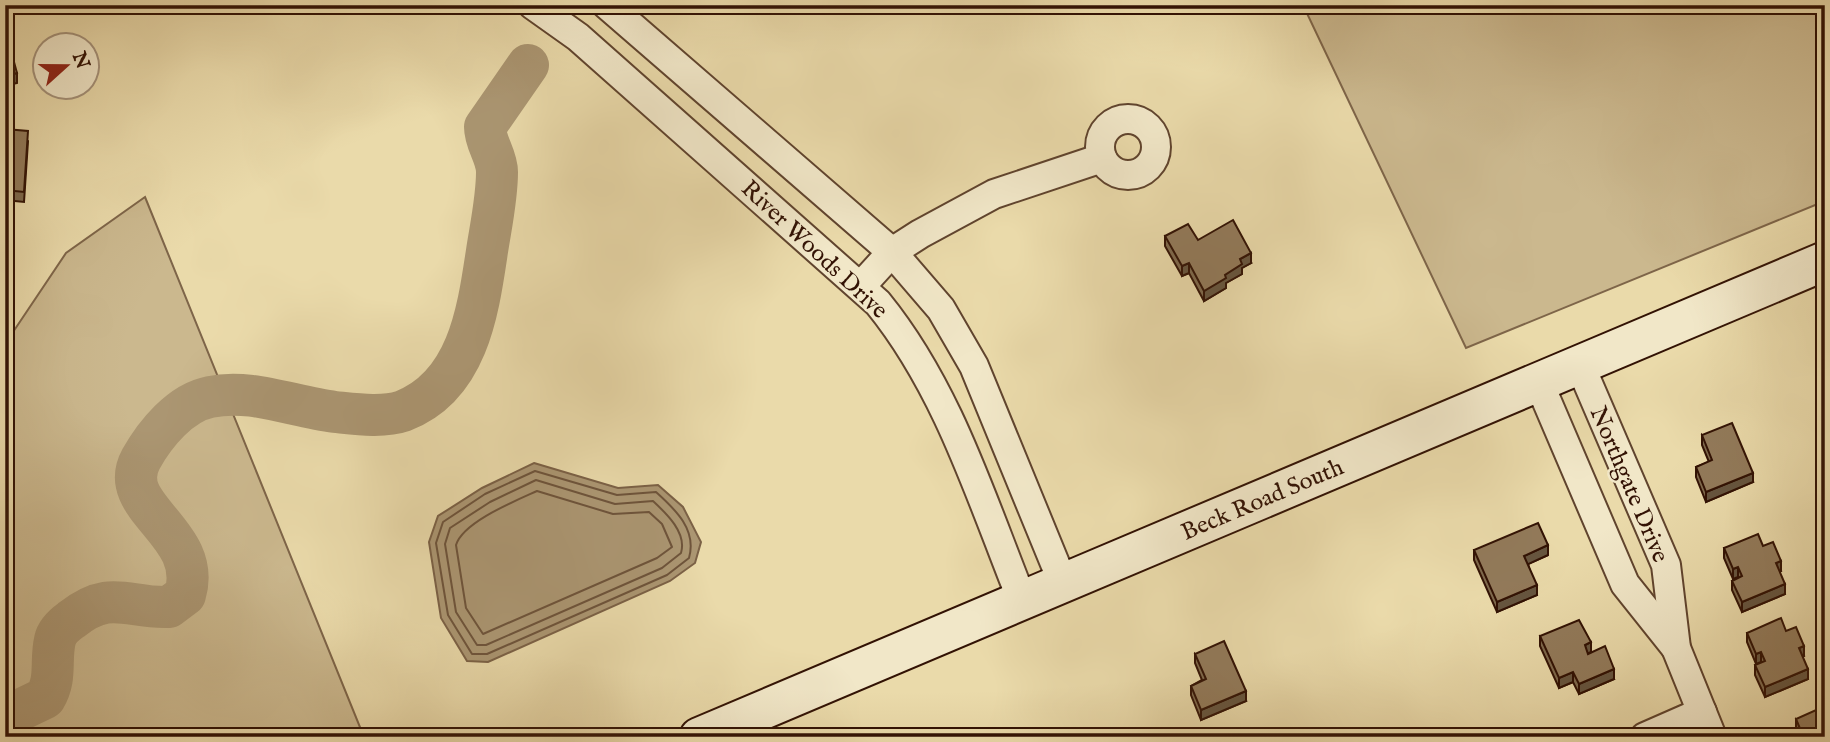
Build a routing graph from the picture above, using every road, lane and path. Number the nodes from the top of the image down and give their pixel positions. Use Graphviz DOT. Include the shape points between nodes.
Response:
graph roads {
  1 [pos="533,5"];
  2 [pos="607,5"];
  3 [pos="1102,158"];
  4 [pos="892,252"];
  5 [pos="1825,261"];
  6 [pos="861,286"];
  7 [pos="1580,365"];
  8 [pos="1539,383"];
  9 [pos="1063,583"];
  10 [pos="1022,600"];
  11 [pos="1676,648"];
  12 [pos="1707,724"];
  13 [pos="704,736"];
  14 [pos="1644,737"];
  1 -- 6 [label="street, River Woods Drive" via="578,37"];
  2 -- 4 [label="street, River Woods Drive"];
  3 -- 4 [label="street" via="994,194"];
  4 -- 6 [label="street"];
  4 -- 9 [label="street, River Woods Drive" via="941,309 961,341"];
  5 -- 7 [label="main road, Beck Road South"];
  6 -- 10 [label="street, River Woods Drive" via="898,327 930,378"];
  7 -- 8 [label="main road, Beck Road South"];
  7 -- 11 [label="street, Northgate Drive" via="1666,565"];
  8 -- 9 [label="main road, Beck Road South"];
  8 -- 11 [label="street, Northgate Drive" via="1625,584"];
  9 -- 10 [label="main road, Beck Road South"];
  10 -- 13 [label="main road, Beck Road South"];
  11 -- 12 [label="street, Northgate Drive"];
  12 -- 14 [label="street"];
}
